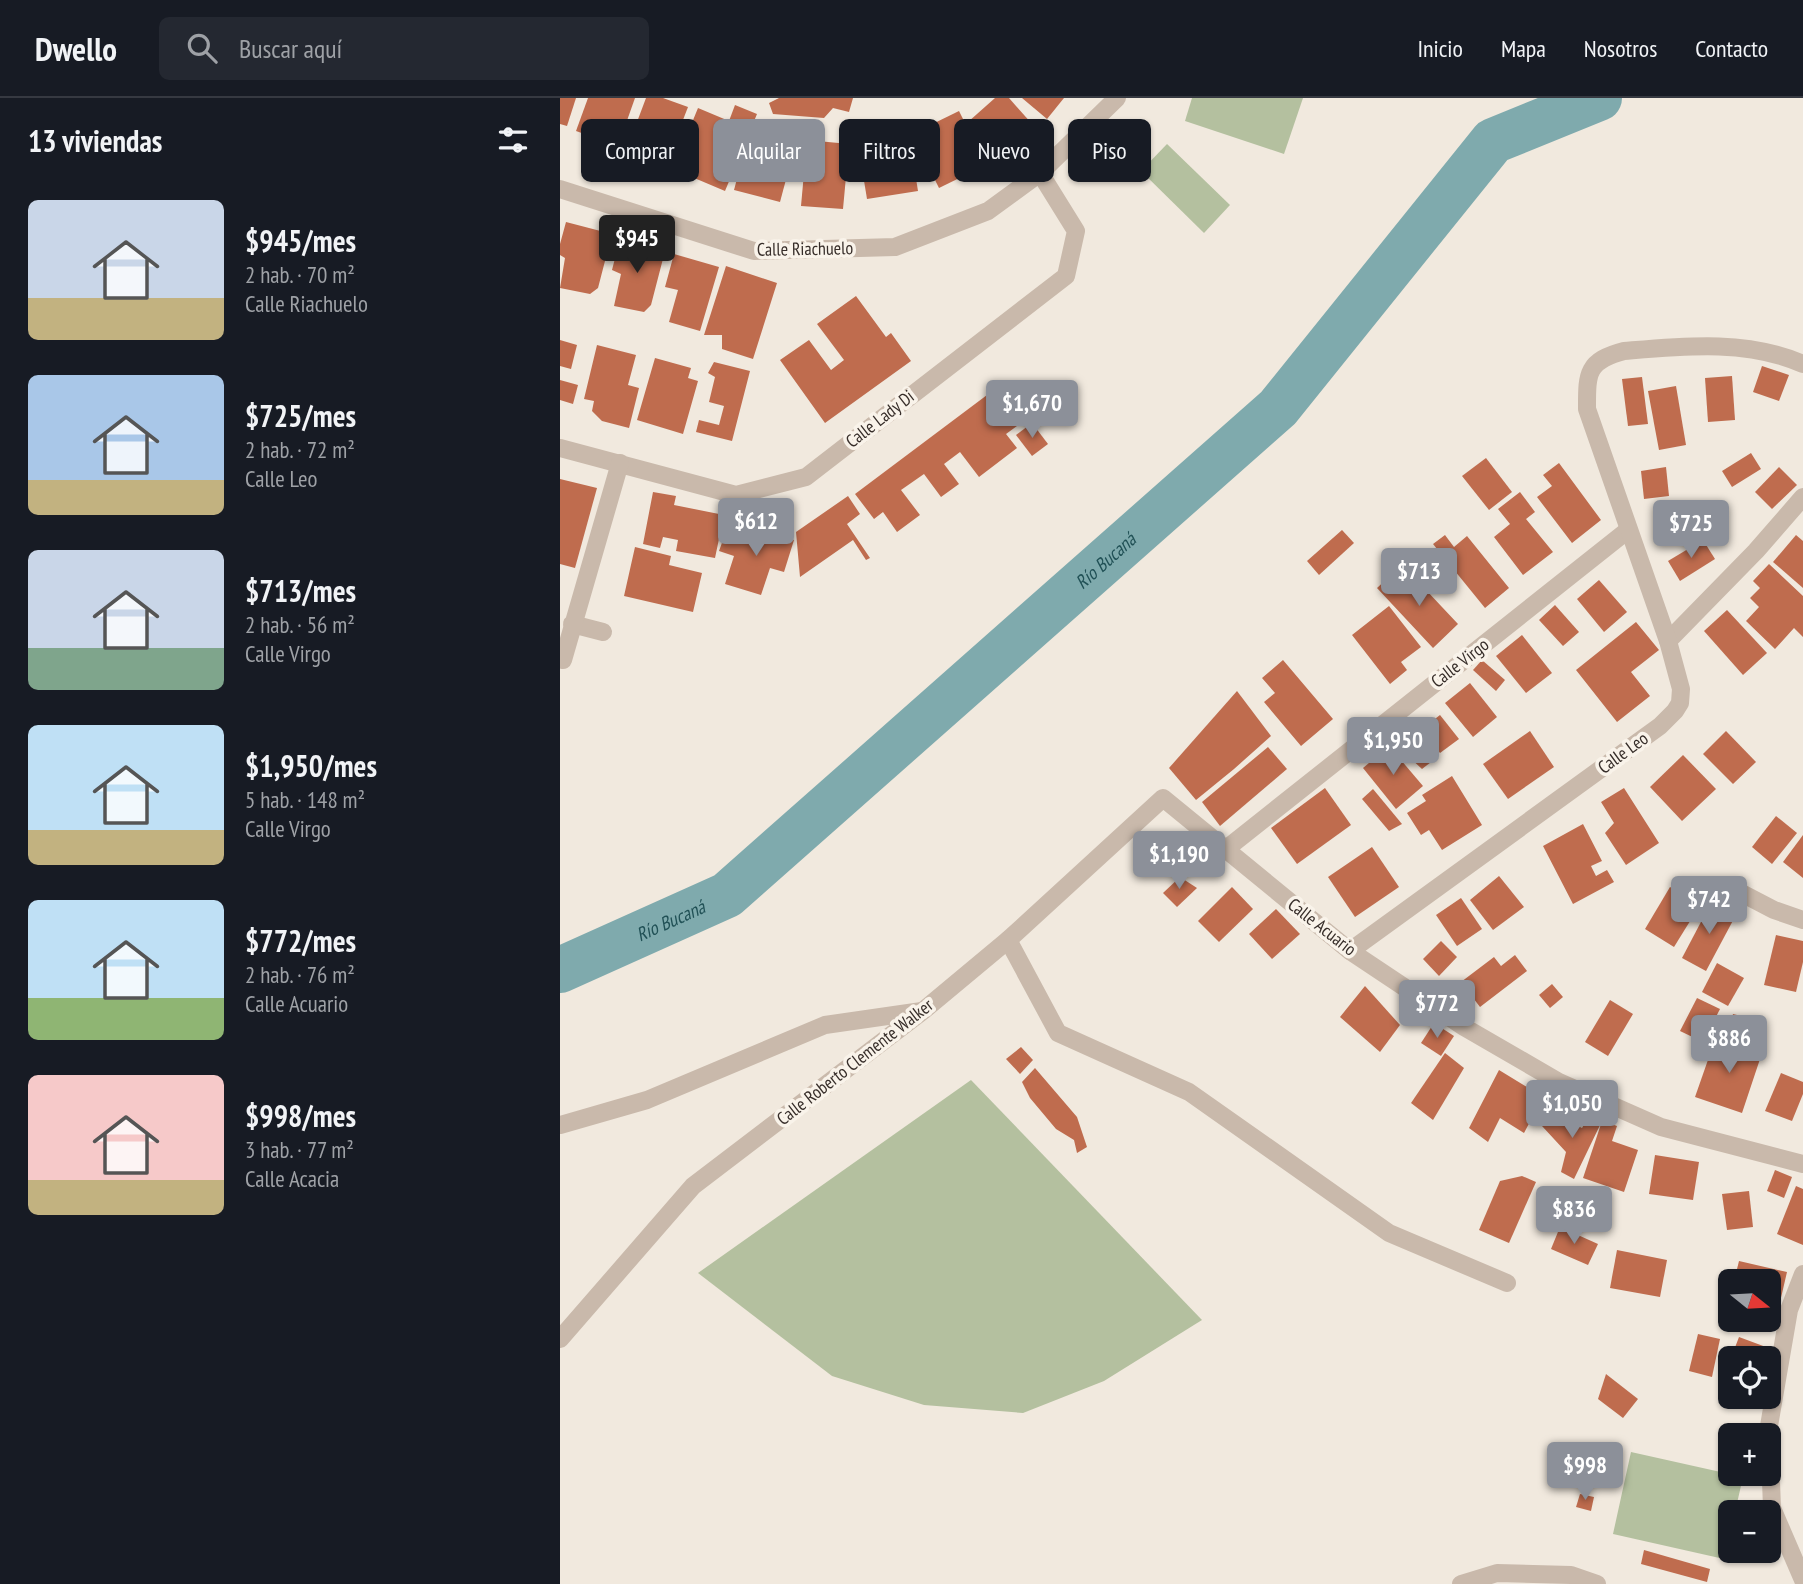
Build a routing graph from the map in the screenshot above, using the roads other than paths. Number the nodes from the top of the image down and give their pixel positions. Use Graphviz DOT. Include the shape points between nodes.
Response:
graph roads {
  1 [pos="1117,98"];
  2 [pos="1054,159"];
  3 [pos="1028,182"];
  4 [pos="1046,182"];
  5 [pos="560,189"];
  6 [pos="1803,364"];
  7 [pos="560,448"];
  8 [pos="620,463"];
  9 [pos="1803,497"];
  10 [pos="1628,530"];
  11 [pos="572,624"];
  12 [pos="603,632"];
  13 [pos="1668,641"];
  14 [pos="564,660"];
  15 [pos="1163,797"];
  16 [pos="1226,849"];
  17 [pos="1726,885"];
  18 [pos="1803,920"];
  19 [pos="1008,940"];
  20 [pos="1350,951"];
  21 [pos="924,1010"];
  22 [pos="560,1125"];
  23 [pos="1803,1164"];
  24 [pos="1803,1275"];
  25 [pos="1507,1283"];
  26 [pos="560,1339"];
  27 [pos="1803,1580"];
  28 [pos="1461,1584"];
  29 [pos="1597,1584"];
  1 -- 2 [label="street, Calle Riachuelo"];
  3 -- 5 [label="street, Calle Riachuelo" via="988,211 895,247 754,251"];
  4 -- 8 [label="street, Calle Lady Di" via="1076,231 1066,276 806,477 736,495"];
  6 -- 10 [label="street, Calle Leo" via="1722,346 1624,351 1603,359 1587,376 1587,409"];
  7 -- 8 [label="street, Calle Lady Di"];
  8 -- 11 [label="street"];
  9 -- 13 [label="street"];
  10 -- 13 [label="street, Calle Leo"];
  10 -- 16 [label="street, Calle Virgo"];
  11 -- 12 [label="street"];
  11 -- 14 [label="street"];
  13 -- 20 [label="street, Calle Leo" via="1681,690 1668,719"];
  15 -- 16 [label="street, Calle Acuario"];
  15 -- 19 [label="street, Calle Roberto Clemente Walker"];
  16 -- 20 [label="street, Calle Acuario"];
  17 -- 18 [label="street"];
  19 -- 21 [label="street, Calle Roberto Clemente Walker"];
  19 -- 25 [label="street" via="1058,1033 1189,1092 1389,1233"];
  20 -- 23 [label="street, Calle Acuario" via="1464,1027 1559,1082 1661,1127"];
  21 -- 22 [label="street" via="825,1026 647,1100"];
  21 -- 26 [label="street, Calle Roberto Clemente Walker" via="693,1186"];
  24 -- 27 [label="street" via="1789,1310 1769,1426 1772,1508"];
  28 -- 29 [label="street" via="1497,1573 1570,1576"];
}
